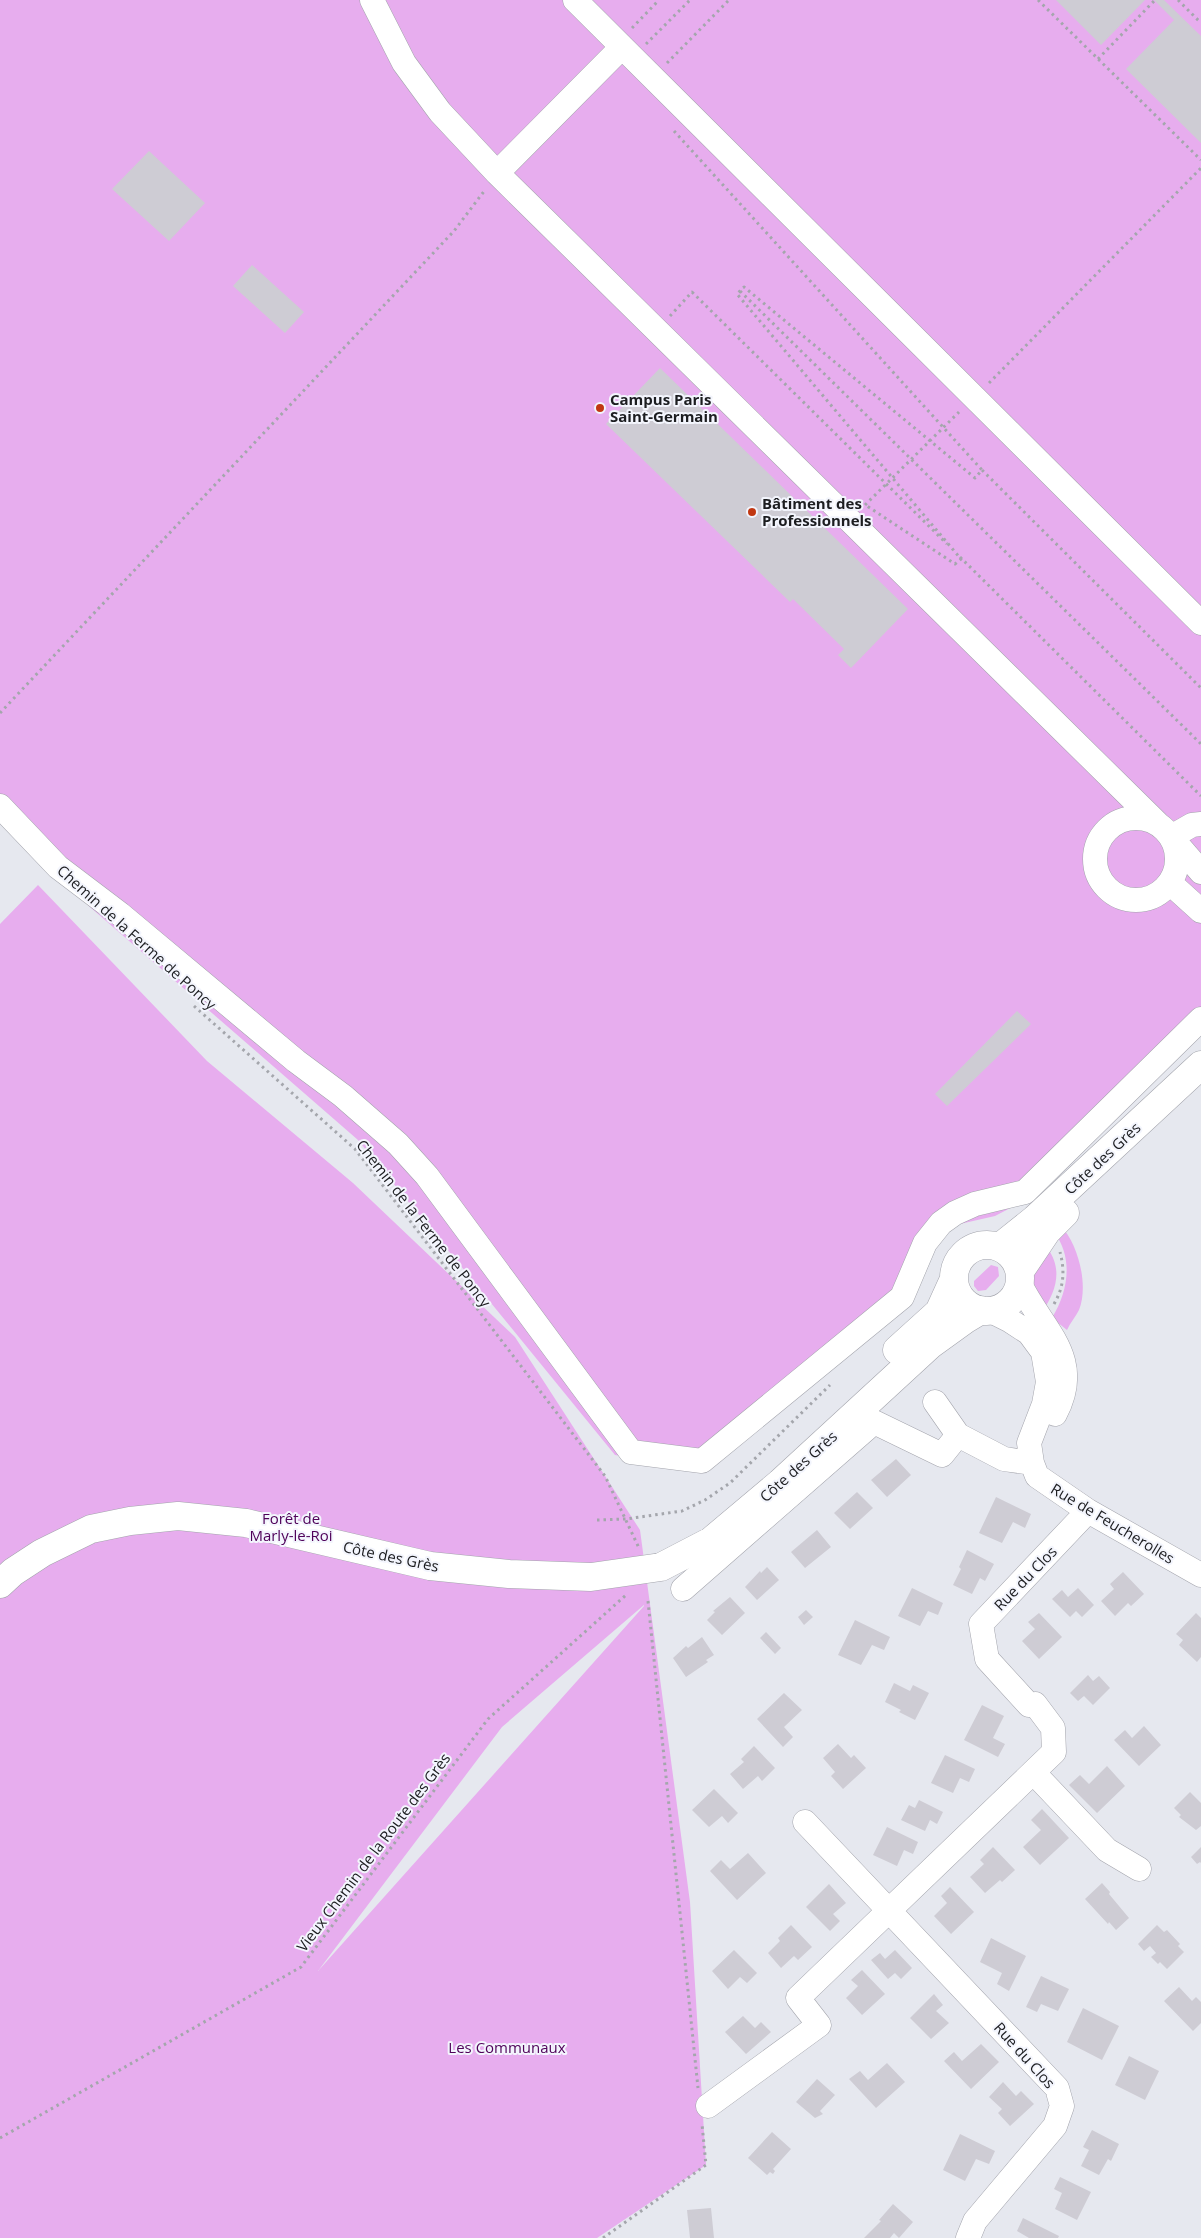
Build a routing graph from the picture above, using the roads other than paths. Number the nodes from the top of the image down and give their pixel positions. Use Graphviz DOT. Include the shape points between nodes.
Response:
graph roads {
  1 [pos="372,0"];
  2 [pos="574,0"];
  3 [pos="624,49"];
  4 [pos="497,173"];
  5 [pos="1201,623"];
  6 [pos="0,806"];
  7 [pos="1201,824"];
  8 [pos="1164,830"];
  9 [pos="1201,872"];
  10 [pos="1170,883"];
  11 [pos="1201,911"];
  12 [pos="1201,1019"];
  13 [pos="1201,1065"];
  14 [pos="1201,1072"];
  15 [pos="1000,1246"];
  16 [pos="1020,1278"];
  17 [pos="954,1279"];
  18 [pos="985,1310"];
  19 [pos="935,1402"];
  20 [pos="958,1435"];
  21 [pos="1032,1461"];
  22 [pos="1088,1511"];
  23 [pos="1201,1575"];
  24 [pos="592,1577"];
  25 [pos="0,1584"];
  26 [pos="683,1589"];
  27 [pos="1033,1772"];
  28 [pos="804,1822"];
  29 [pos="1139,1869"];
  30 [pos="891,1911"];
  31 [pos="703,2105"];
  32 [pos="968,2238"];
  1 -- 4 [label="street" via="404,63 440,112"];
  2 -- 3 [label="street"];
  3 -- 4 [label="street"];
  3 -- 5 [label="street"];
  4 -- 8 [label="street" via="657,330 858,512"];
  6 -- 12 [label="street" via="58,867 120,914 398,1144 426,1176 631,1452 702,1462 902,1297 925,1243 941,1223 975,1204 1025,1192"];
  7 -- 8 [label="street"];
  8 -- 9 [label="street"];
  8 -- 10 [label="street" via="1176,848 1176,872"];
  8 -- 10 [label="street" via="1133,818 1110,827 1098,842 1096,871 1108,889 1126,899 1151,898"];
  10 -- 11 [label="street"];
  13 -- 15 [label="main road, Côte des Grès" via="1035,1219"];
  14 -- 16 [label="main road, Côte des Grès" via="1047,1231"];
  15 -- 16 [label="main road" via="1016,1260"];
  15 -- 17 [label="main road" via="989,1244 968,1250 958,1263"];
  16 -- 18 [label="main road" via="1012,1301 1003,1308"];
  16 -- 21 [label="street" via="1063,1356 1066,1380 1060,1406"];
  17 -- 18 [label="main road" via="962,1300"];
  17 -- 24 [label="main road, Côte des Grès" via="939,1312 785,1453 724,1515 693,1539 645,1560"];
  18 -- 21 [label="street" via="1010,1320 1029,1333 1043,1352 1048,1382 1044,1404 1029,1443"];
  18 -- 24 [label="main road, Côte des Grès" via="966,1319 930,1345 780,1483 711,1540 661,1567"];
  19 -- 20 [label="street"];
  20 -- 21 [label="street" via="1004,1458"];
  20 -- 26 [label="street" via="942,1455 874,1422"];
  21 -- 22 [label="street, Rue de Feucherolles" via="1037,1476"];
  22 -- 23 [label="street, Rue de Feucherolles"];
  22 -- 27 [label="street, Rue du Clos" via="981,1624 986,1658 1029,1705 1035,1704 1053,1728 1054,1752"];
  24 -- 25 [label="main road, Côte des Grès" via="509,1574 430,1566 246,1523 178,1516 91,1529 42,1553"];
  27 -- 29 [label="street" via="1107,1850"];
  27 -- 30 [label="street, Rue du Clos"];
  28 -- 30 [label="street, Rue du Clos"];
  30 -- 31 [label="street, Rue du Clos" via="798,1998 819,2025"];
  30 -- 32 [label="street, Rue du Clos" via="1057,2088 1062,2106 1055,2126 975,2220"];
}
